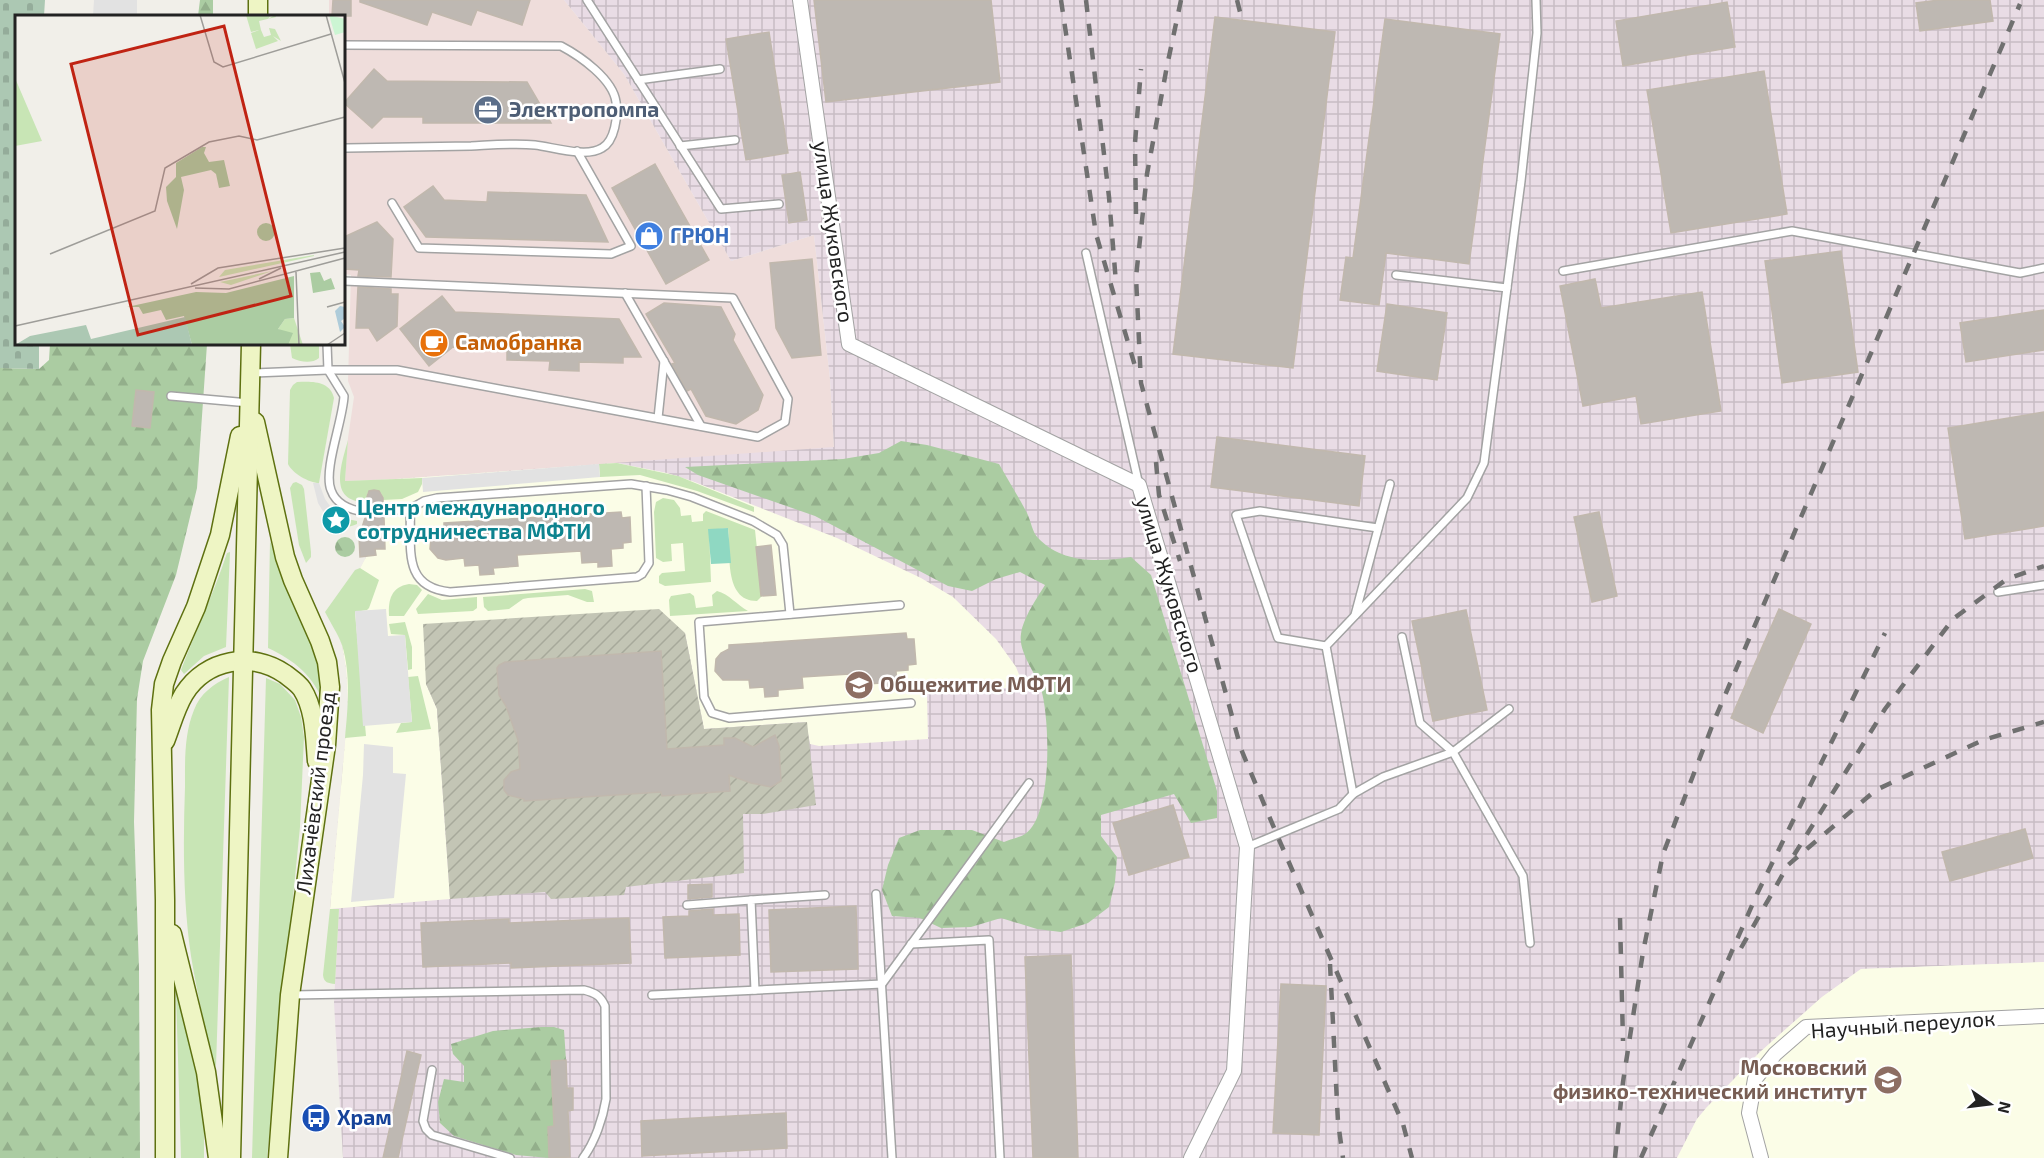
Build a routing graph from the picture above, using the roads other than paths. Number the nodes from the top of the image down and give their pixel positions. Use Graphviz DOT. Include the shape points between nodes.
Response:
graph roads {
  1 [pos="587,0"];
  2 [pos="800,0"];
  3 [pos="1536,0"];
  4 [pos="345,45"];
  5 [pos="720,69"];
  6 [pos="638,80"];
  7 [pos="735,140"];
  8 [pos="680,146"];
  9 [pos="345,148"];
  10 [pos="577,151"];
  11 [pos="392,203"];
  12 [pos="779,204"];
  13 [pos="1086,253"];
  14 [pos="2044,268"];
  15 [pos="1563,271"];
  16 [pos="1396,275"];
  17 [pos="345,281"];
  18 [pos="1507,288"];
  19 [pos="625,293"];
  20 [pos="251,345"];
  21 [pos="327,345"];
  22 [pos="664,361"];
  23 [pos="328,370"];
  24 [pos="250,374"];
  25 [pos="171,396"];
  26 [pos="250,403"];
  27 [pos="658,418"];
  28 [pos="701,426"];
  29 [pos="1390,484"];
  30 [pos="1139,485"];
  31 [pos="646,486"];
  32 [pos="410,509"];
  33 [pos="384,511"];
  34 [pos="365,512"];
  35 [pos="1378,528"];
  36 [pos="2044,585"];
  37 [pos="1998,592"];
  38 [pos="900,605"];
  39 [pos="790,614"];
  40 [pos="1354,616"];
  41 [pos="1402,637"];
  42 [pos="1326,646"];
  43 [pos="244,660"];
  44 [pos="911,703"];
  45 [pos="1509,709"];
  46 [pos="1454,752"];
  47 [pos="161,755"];
  48 [pos="1029,783"];
  49 [pos="319,793"];
  50 [pos="1353,794"];
  51 [pos="1247,848"];
  52 [pos="876,894"];
  53 [pos="825,895"];
  54 [pos="165,900"];
  55 [pos="752,900"];
  56 [pos="687,905"];
  57 [pos="1530,943"];
  58 [pos="911,944"];
  59 [pos="882,984"];
  60 [pos="755,990"];
  61 [pos="290,995"];
  62 [pos="652,995"];
  63 [pos="2044,1016"];
  64 [pos="432,1070"];
  65 [pos="165,1158"];
  66 [pos="218,1158"];
  67 [pos="231,1158"];
  68 [pos="278,1158"];
  69 [pos="510,1158"];
  70 [pos="583,1158"];
  71 [pos="892,1158"];
  72 [pos="1000,1158"];
  73 [pos="1191,1158"];
  74 [pos="1761,1158"];
  1 -- 6 [label="lane"];
  2 -- 30 [label="street, улица Жуковского" via="849,344"];
  3 -- 18 [label="lane" via="1537,33"];
  4 -- 10 [label="lane" via="561,46 576,54 610,85 617,109 606,146"];
  5 -- 6 [label="lane"];
  6 -- 8 [label="lane"];
  7 -- 8 [label="lane"];
  8 -- 12 [label="lane" via="721,209"];
  9 -- 10 [label="lane" via="533,145"];
  10 -- 11 [label="lane" via="631,246 611,254 419,248"];
  13 -- 30 [label="lane"];
  14 -- 15 [label="lane" via="2020,273 1792,231"];
  16 -- 18 [label="lane"];
  17 -- 19 [label="lane"];
  18 -- 40 [label="lane" via="1484,463 1467,498"];
  19 -- 22 [label="lane"];
  19 -- 28 [label="lane" via="733,298 788,399 785,422 758,436"];
  20 -- 24 [label="main road, Лихачёвский проезд"];
  21 -- 23 [label="lane"];
  22 -- 27 [label="lane"];
  22 -- 28 [label="lane"];
  23 -- 24 [label="lane"];
  23 -- 27 [label="lane" via="397,370"];
  23 -- 34 [label="lane" via="344,396 330,473 331,491 345,507"];
  24 -- 26 [label="main road, Лихачёвский проезд"];
  25 -- 26 [label="lane"];
  26 -- 43 [label="main road, Лихачёвский проезд"];
  26 -- 47 [label="main road, Лихачёвский проезд" via="209,574 164,684"];
  26 -- 49 [label="main road, Лихачёвский проезд" via="285,557 327,662 329,716"];
  27 -- 28 [label="lane"];
  29 -- 35 [label="lane"];
  30 -- 51 [label="street, улица Жуковского"];
  31 -- 32 [label="lane" via="437,498"];
  31 -- 32 [label="lane" via="649,563 637,577 435,590 422,582 412,566"];
  31 -- 39 [label="lane" via="692,497 777,535 783,545"];
  32 -- 33 [label="lane"];
  35 -- 40 [label="lane"];
  35 -- 42 [label="lane" via="1260,511 1236,515 1278,638"];
  36 -- 37 [label="lane"];
  38 -- 39 [label="lane"];
  39 -- 44 [label="lane" via="699,622 704,697 712,713 729,718"];
  40 -- 42 [label="lane"];
  41 -- 46 [label="lane" via="1420,723"];
  42 -- 50 [label="lane"];
  43 -- 47 [label="main road" via="216,666 185,693"];
  43 -- 49 [label="main road" via="275,667 302,689 315,735"];
  43 -- 67 [label="main road, Лихачёвский проезд"];
  45 -- 46 [label="lane"];
  46 -- 50 [label="lane" via="1383,777"];
  46 -- 57 [label="lane" via="1524,876"];
  47 -- 54 [label="main road, Лихачёвский проезд"];
  48 -- 58 [label="lane"];
  49 -- 61 [label="main road, Лихачёвский проезд"];
  50 -- 51 [label="lane" via="1339,809"];
  51 -- 73 [label="street, улица Жуковского" via="1234,1071"];
  52 -- 59 [label="lane"];
  53 -- 55 [label="lane"];
  54 -- 65 [label="main road"];
  54 -- 66 [label="main road" via="206,1072"];
  55 -- 56 [label="lane"];
  55 -- 60 [label="lane"];
  58 -- 59 [label="lane"];
  58 -- 72 [label="lane" via="989,940"];
  59 -- 60 [label="lane"];
  59 -- 71 [label="lane"];
  60 -- 62 [label="lane"];
  61 -- 68 [label="main road, Лихачёвский проезд"];
  61 -- 70 [label="lane" via="594,992 605,1006 606,1099 604,1114"];
  63 -- 74 [label="street, Научный переулок" via="1806,1027 1775,1054 1755,1079 1749,1113"];
  64 -- 69 [label="lane" via="423,1121 426,1129 432,1135"];
}
